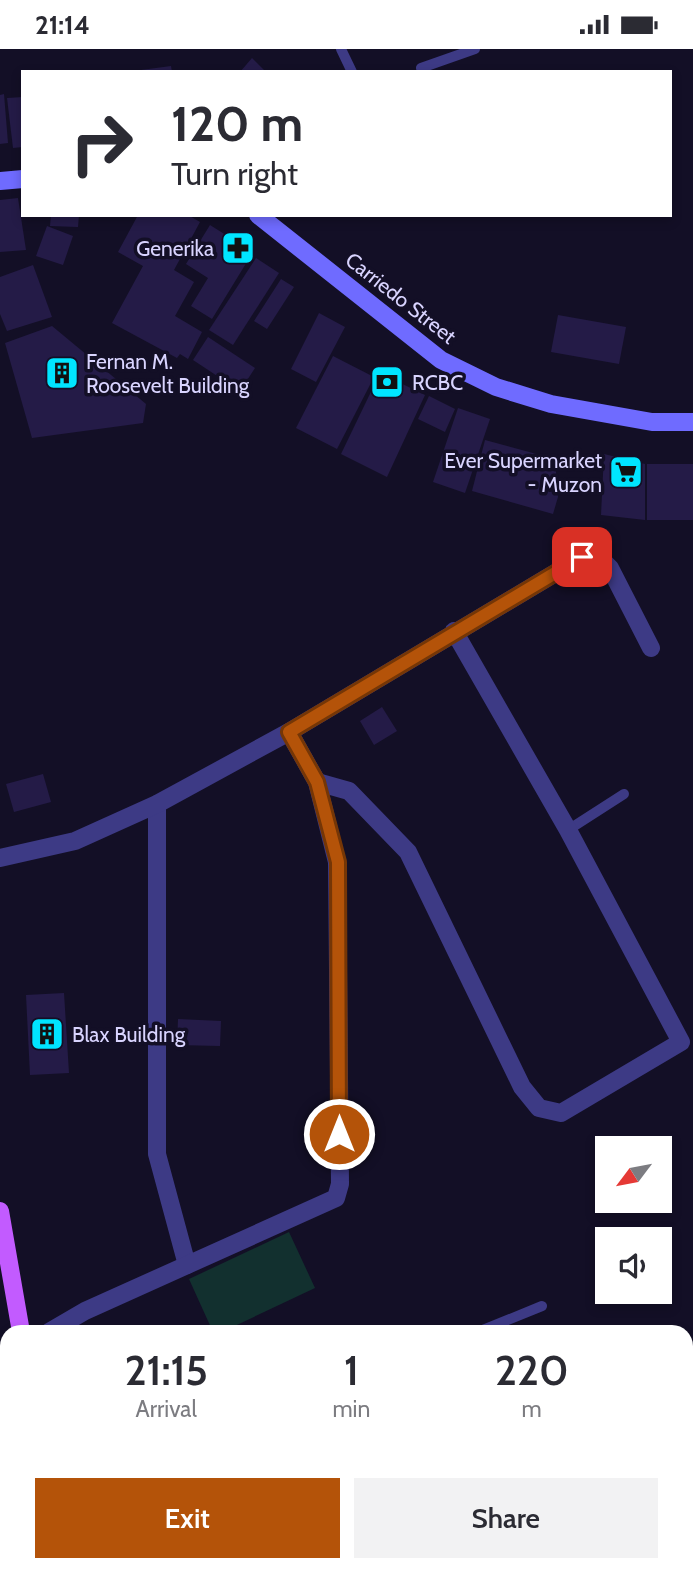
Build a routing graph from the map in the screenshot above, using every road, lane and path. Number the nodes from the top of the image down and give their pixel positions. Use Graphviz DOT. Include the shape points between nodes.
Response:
graph roads {
  1 [pos="341,49"];
  2 [pos="475,49"];
  3 [pos="421,68"];
  4 [pos="351,70"];
  5 [pos="21,179"];
  6 [pos="0,181"];
  7 [pos="261,217"];
  8 [pos="693,422"];
  9 [pos="454,631"];
  10 [pos="651,648"];
  11 [pos="289,732"];
  12 [pos="317,782"];
  13 [pos="624,794"];
  14 [pos="157,804"];
  15 [pos="568,830"];
  16 [pos="0,858"];
  17 [pos="0,1211"];
  18 [pos="187,1265"];
  19 [pos="542,1306"];
  20 [pos="20,1325"];
  21 [pos="61,1325"];
  22 [pos="495,1325"];
  1 -- 4 [label="lane"];
  2 -- 3 [label="lane"];
  5 -- 6 [label="main road"];
  7 -- 8 [label="main road, Carriedo Street" via="441,360 485,382 551,404 652,422"];
  9 -- 10 [label="street" via="582,557 596,554 610,568"];
  9 -- 11 [label="street"];
  9 -- 15 [label="street"];
  11 -- 12 [label="street"];
  11 -- 14 [label="street"];
  12 -- 15 [label="street" via="349,791 408,852 522,1087 539,1108 561,1112 681,1042"];
  12 -- 18 [label="street" via="338,862 340,1184 336,1198"];
  13 -- 15 [label="lane"];
  14 -- 16 [label="street" via="75,841"];
  14 -- 18 [label="street" via="157,1154"];
  17 -- 20 [label="main road"];
  18 -- 21 [label="street"];
  19 -- 22 [label="lane"];
}
